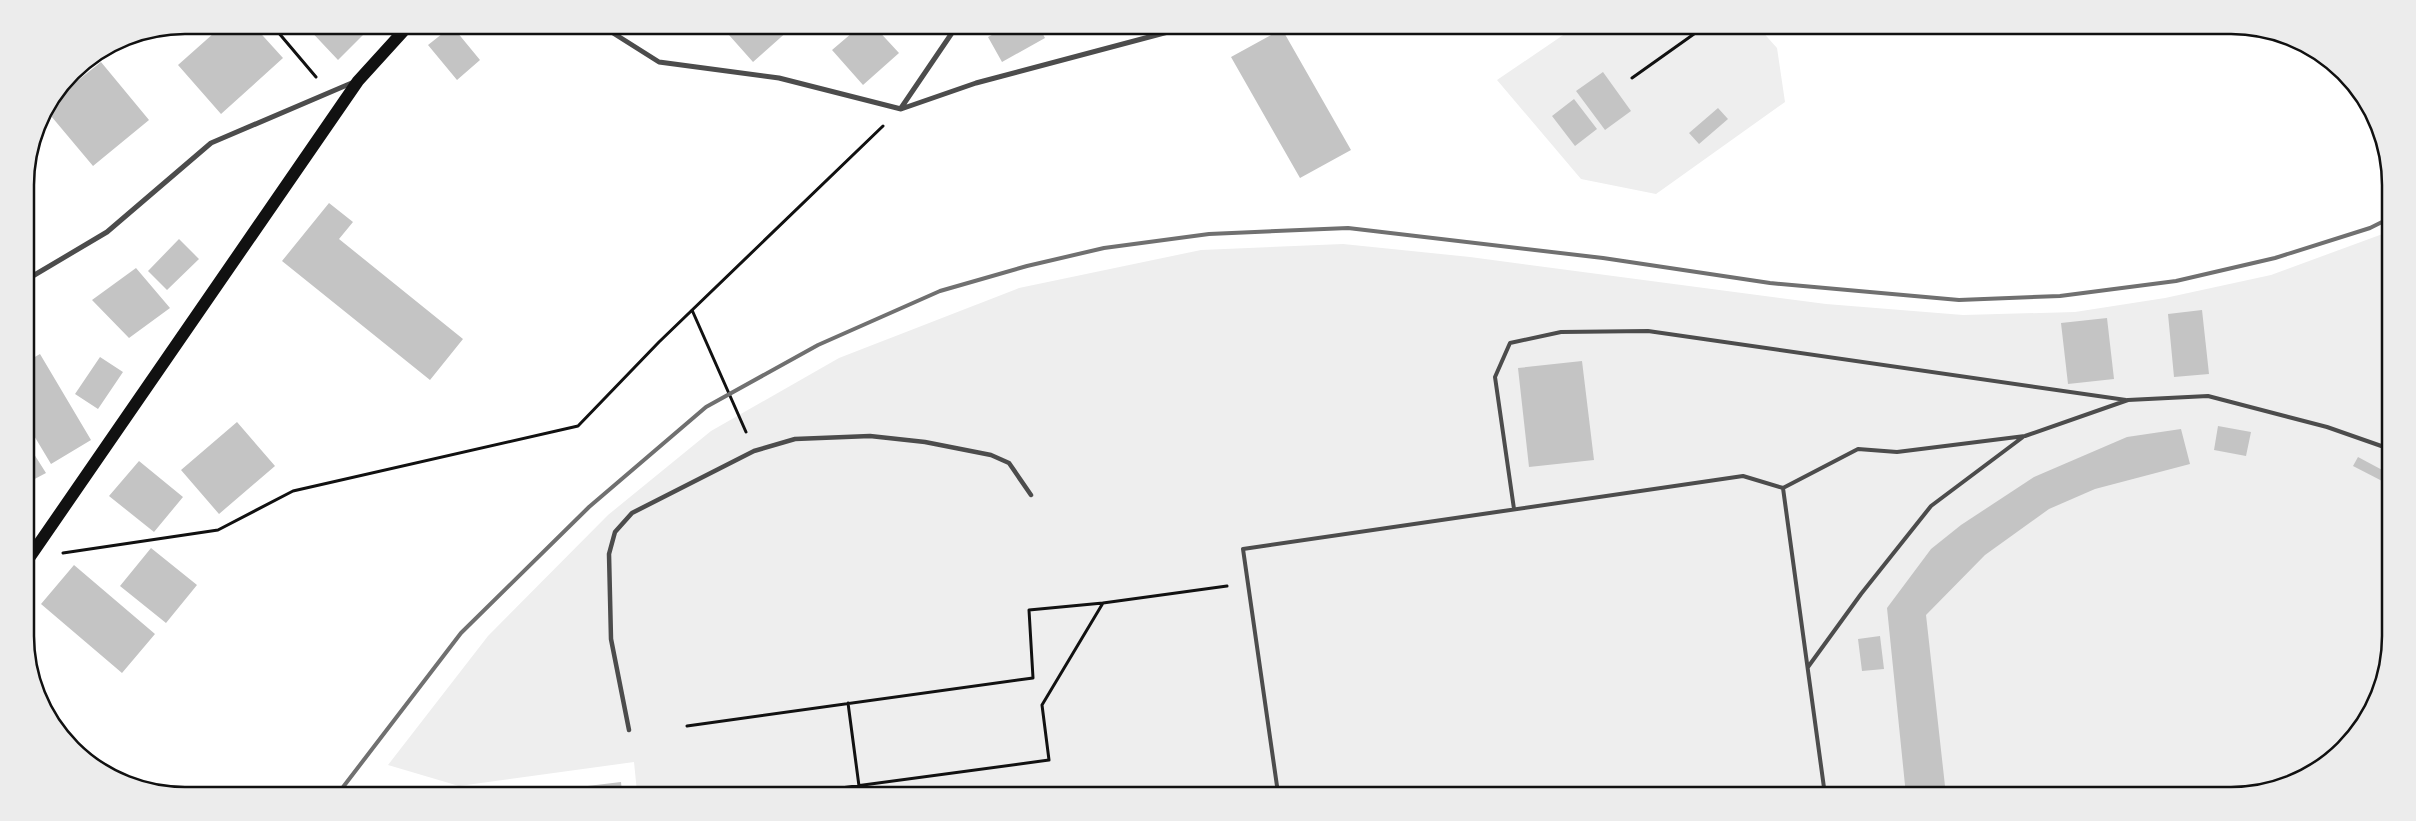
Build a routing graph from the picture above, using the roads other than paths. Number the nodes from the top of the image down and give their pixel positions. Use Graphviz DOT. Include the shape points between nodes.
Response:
graph roads {
  1 [pos="401,34"];
  2 [pos="615,34"];
  3 [pos="951,34"];
  4 [pos="1160,34"];
  5 [pos="358,81"];
  6 [pos="901,109"];
  7 [pos="34,275"];
  8 [pos="2128,400"];
  9 [pos="2025,436"];
  10 [pos="2382,446"];
  11 [pos="1783,488"];
  12 [pos="1031,495"];
  13 [pos="1514,509"];
  14 [pos="34,550"];
  15 [pos="1808,668"];
  16 [pos="629,730"];
  17 [pos="1277,787"];
  18 [pos="1824,787"];
  1 -- 5 [label="main road"];
  2 -- 6 [label="street" via="659,62 778,78"];
  3 -- 6 [label="street"];
  4 -- 6 [label="street" via="976,83"];
  5 -- 7 [label="street" via="211,143 107,232"];
  5 -- 14 [label="main road"];
  8 -- 9 [label="lane"];
  8 -- 10 [label="lane" via="2208,396 2327,426"];
  8 -- 13 [label="lane" via="1648,331 1560,332 1510,343 1495,377"];
  9 -- 11 [label="lane" via="1897,452 1858,449"];
  9 -- 15 [label="lane" via="1931,506 1861,594"];
  11 -- 13 [label="lane" via="1743,476"];
  11 -- 15 [label="lane"];
  12 -- 16 [label="street" via="1009,463 990,455 925,442 870,436 796,439 754,451 632,513 615,532 609,554 611,639"];
  13 -- 17 [label="lane" via="1243,549"];
  15 -- 18 [label="lane"];
}
